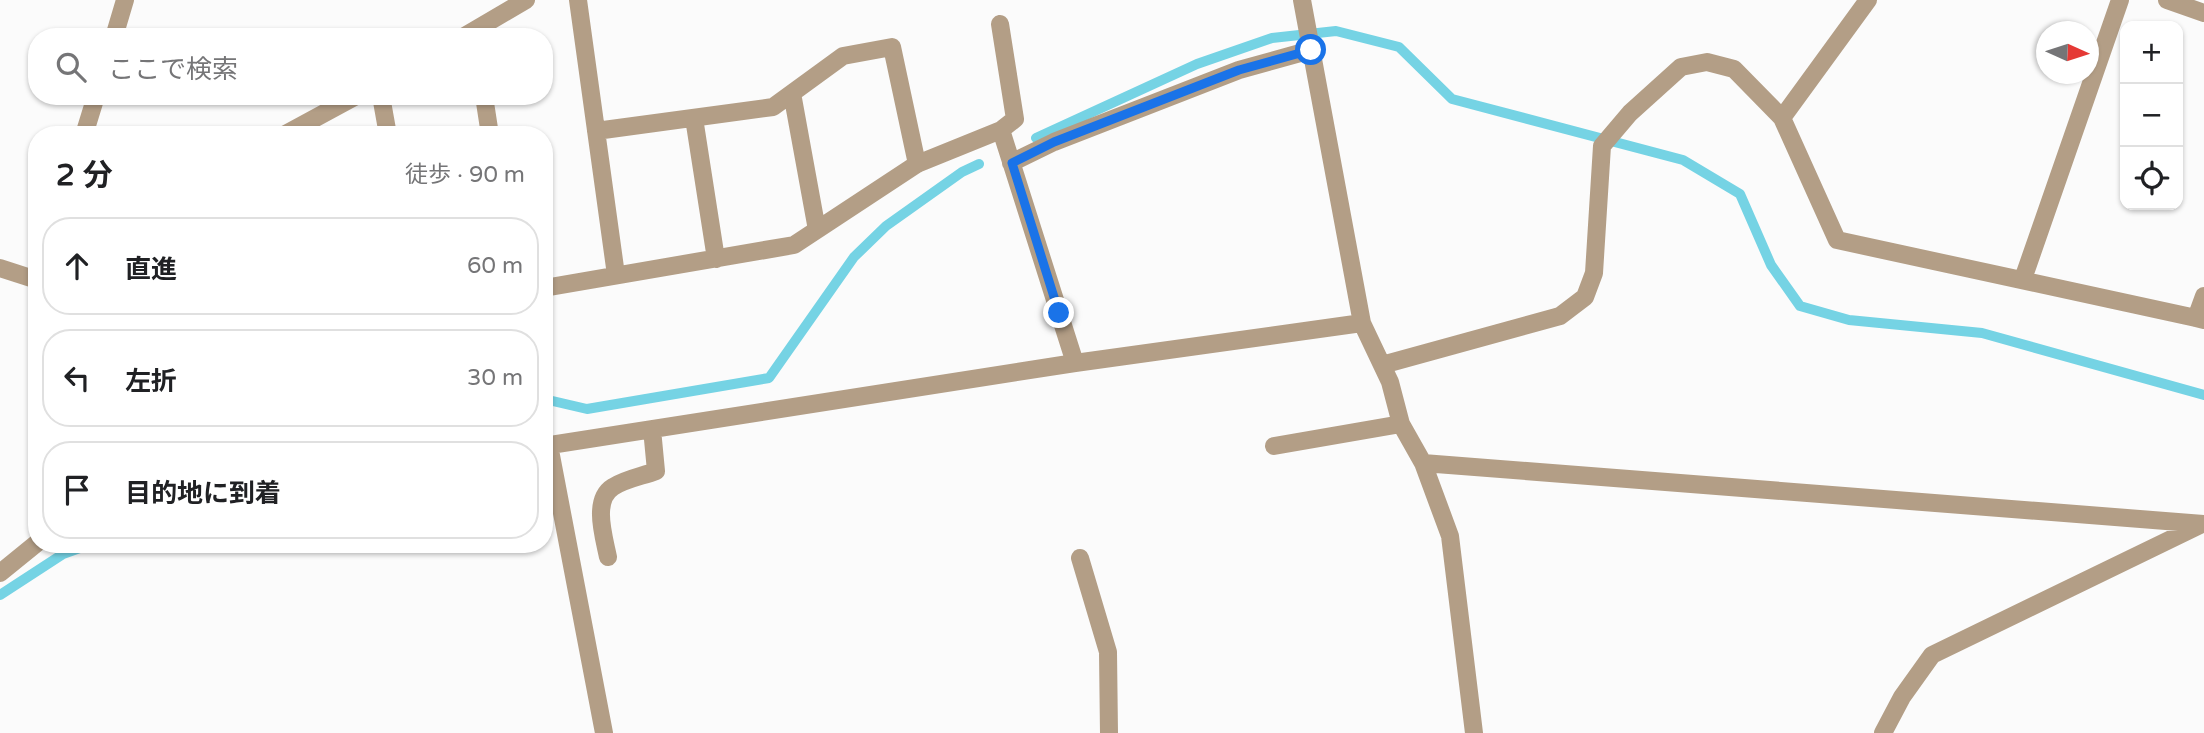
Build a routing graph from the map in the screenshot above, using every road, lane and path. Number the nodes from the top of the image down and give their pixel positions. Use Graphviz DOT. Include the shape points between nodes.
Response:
graph roads {
  1 [pos="125,0"];
  2 [pos="526,0"];
  3 [pos="578,0"];
  4 [pos="1301,0"];
  5 [pos="1868,0"];
  6 [pos="2120,0"];
  7 [pos="2167,0"];
  8 [pos="2204,13"];
  9 [pos="1000,24"];
  10 [pos="117,28"];
  11 [pos="481,28"];
  12 [pos="1311,50"];
  13 [pos="792,93"];
  14 [pos="93,105"];
  15 [pos="339,105"];
  16 [pos="383,105"];
  17 [pos="485,105"];
  18 [pos="694,118"];
  19 [pos="1782,118"];
  20 [pos="87,126"];
  21 [pos="301,126"];
  22 [pos="386,126"];
  23 [pos="489,126"];
  24 [pos="1001,130"];
  25 [pos="596,131"];
  26 [pos="1012,163"];
  27 [pos="917,164"];
  28 [pos="817,230"];
  29 [pos="716,259"];
  30 [pos="0,268"];
  31 [pos="616,275"];
  32 [pos="28,278"];
  33 [pos="2023,279"];
  34 [pos="553,286"];
  35 [pos="2204,296"];
  36 [pos="2200,319"];
  37 [pos="1362,323"];
  38 [pos="1075,363"];
  39 [pos="1382,365"];
  40 [pos="1401,424"];
  41 [pos="652,429"];
  42 [pos="553,445"];
  43 [pos="1274,446"];
  44 [pos="1423,463"];
  45 [pos="553,476"];
  46 [pos="2203,524"];
  47 [pos="28,550"];
  48 [pos="608,556"];
  49 [pos="1080,558"];
  50 [pos="0,573"];
  51 [pos="604,733"];
  52 [pos="1109,733"];
  53 [pos="1474,733"];
  54 [pos="1883,733"];
  1 -- 10 [label="street"];
  2 -- 11 [label="street"];
  3 -- 25 [label="street"];
  4 -- 12 [label="street"];
  5 -- 19 [label="street"];
  6 -- 33 [label="street"];
  7 -- 8 [label="street"];
  9 -- 24 [label="street" via="1015,119"];
  12 -- 26 [label="street" via="1239,70 1054,142"];
  12 -- 37 [label="street"];
  13 -- 18 [label="street" via="773,107"];
  13 -- 27 [label="street" via="843,56 892,47"];
  13 -- 28 [label="street"];
  14 -- 20 [label="street"];
  15 -- 21 [label="street"];
  16 -- 22 [label="street"];
  17 -- 23 [label="street"];
  18 -- 25 [label="street"];
  18 -- 29 [label="street"];
  19 -- 33 [label="street" via="1838,240"];
  19 -- 39 [label="street" via="1734,69 1707,62 1681,67 1630,113 1602,146 1594,273 1585,296 1560,316"];
  24 -- 26 [label="street"];
  24 -- 27 [label="street"];
  25 -- 31 [label="street"];
  26 -- 38 [label="street"];
  27 -- 28 [label="street"];
  28 -- 29 [label="street" via="794,245"];
  29 -- 31 [label="street"];
  30 -- 32 [label="street"];
  31 -- 34 [label="street"];
  33 -- 36 [label="street"];
  35 -- 36 [label="street"];
  37 -- 38 [label="street"];
  37 -- 39 [label="street"];
  38 -- 41 [label="street"];
  39 -- 40 [label="street"];
  40 -- 43 [label="street"];
  40 -- 44 [label="street"];
  41 -- 42 [label="street"];
  41 -- 48 [label="street" via="656,471 612,487 602,500 601,524"];
  44 -- 46 [label="street"];
  44 -- 53 [label="street" via="1450,536"];
  45 -- 51 [label="street"];
  46 -- 54 [label="street" via="1932,655"];
  47 -- 50 [label="street"];
  49 -- 52 [label="street" via="1108,652"];
}
